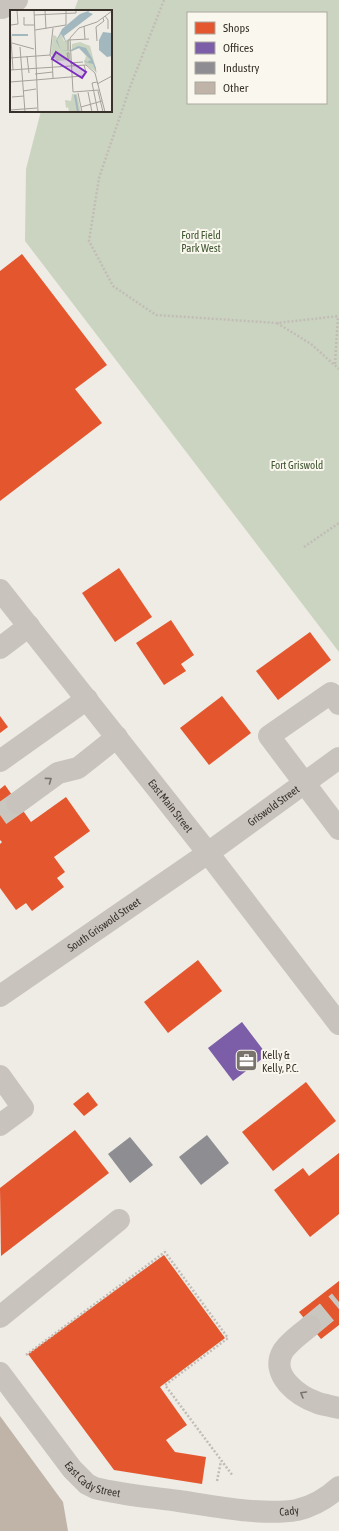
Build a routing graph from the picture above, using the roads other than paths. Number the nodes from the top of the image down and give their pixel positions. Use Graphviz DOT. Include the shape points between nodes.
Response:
graph roads {
  1 [pos="0,590"];
  2 [pos="29,626"];
  3 [pos="0,648"];
  4 [pos="87,699"];
  5 [pos="339,704"];
  6 [pos="117,738"];
  7 [pos="339,758"];
  8 [pos="0,761"];
  9 [pos="303,784"];
  10 [pos="17,803"];
  11 [pos="339,829"];
  12 [pos="208,853"];
  13 [pos="0,996"];
  14 [pos="339,1024"];
  15 [pos="0,1076"];
  16 [pos="0,1126"];
  17 [pos="119,1220"];
  18 [pos="0,1317"];
  19 [pos="310,1326"];
  20 [pos="0,1373"];
  21 [pos="339,1408"];
  22 [pos="339,1487"];
  23 [pos="232,1508"];
  1 -- 2 [label="street, East Main Street"];
  2 -- 3 [label="street"];
  2 -- 4 [label="street, East Main Street"];
  4 -- 6 [label="street, East Main Street"];
  4 -- 8 [label="street"];
  5 -- 9 [label="street" via="331,693 269,736"];
  10 -- 6 [label="street, one-way" via="58,773 78,768"];
  6 -- 12 [label="street, East Main Street"];
  7 -- 9 [label="street, Griswold Street"];
  9 -- 11 [label="street"];
  9 -- 12 [label="street, Griswold Street"];
  12 -- 13 [label="street, South Griswold Street"];
  12 -- 14 [label="street, East Main Street"];
  15 -- 16 [label="street" via="23,1108"];
  17 -- 18 [label="street"];
  21 -- 19 [label="street, one-way" via="317,1403 295,1390 284,1380 280,1371 283,1352"];
  20 -- 23 [label="street, East Cady Street" via="72,1469 87,1484 104,1490"];
  22 -- 23 [label="street, Cady" via="319,1502 295,1510"];
}
